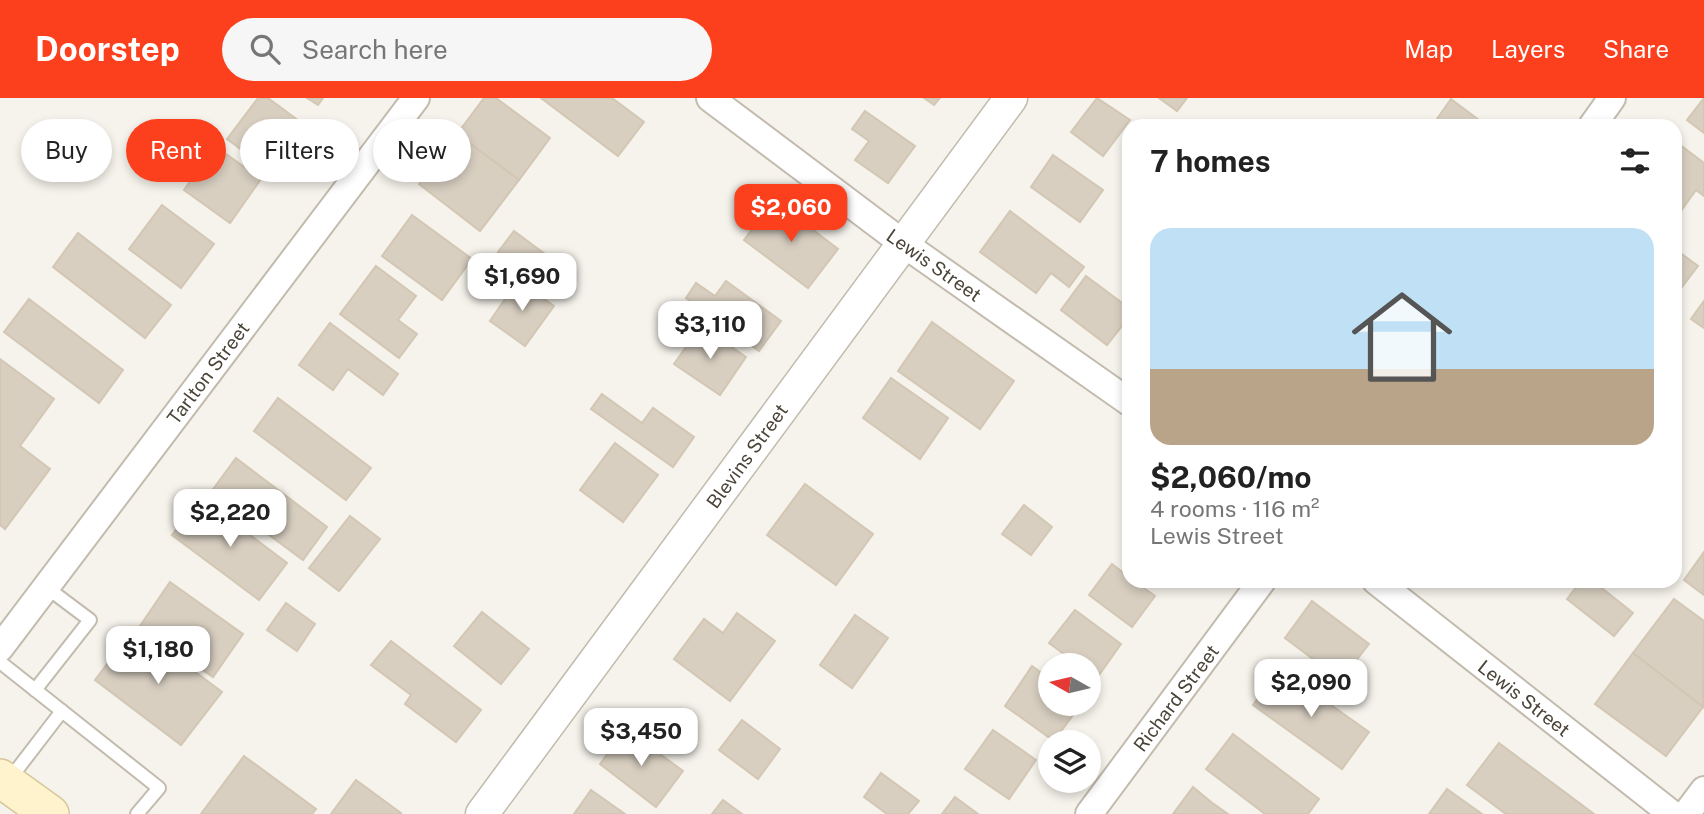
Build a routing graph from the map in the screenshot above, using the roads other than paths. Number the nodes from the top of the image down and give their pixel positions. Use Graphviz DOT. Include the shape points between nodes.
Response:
graph roads {
  1 [pos="416,98"];
  2 [pos="710,98"];
  3 [pos="1010,98"];
  4 [pos="1612,98"];
  5 [pos="1597,119"];
  6 [pos="904,244"];
  7 [pos="1122,397"];
  8 [pos="46,587"];
  9 [pos="1257,588"];
  10 [pos="1385,588"];
  11 [pos="0,648"];
  12 [pos="0,662"];
  13 [pos="35,690"];
  14 [pos="62,711"];
  15 [pos="3,780"];
  16 [pos="1704,790"];
  17 [pos="50,814"];
  18 [pos="137,814"];
  19 [pos="482,814"];
  20 [pos="1089,814"];
  21 [pos="1672,814"];
  22 [pos="1686,814"];
  1 -- 8 [label="street, Tarlton Street"];
  2 -- 6 [label="street, Lewis Street"];
  3 -- 6 [label="street, Blevins Street"];
  4 -- 5 [label="street"];
  6 -- 7 [label="street, Lewis Street"];
  6 -- 19 [label="street, Blevins Street"];
  8 -- 11 [label="street, Tarlton Street"];
  8 -- 13 [label="lane" via="90,620"];
  9 -- 20 [label="street, Richard Street"];
  10 -- 21 [label="street, Lewis Street"];
  12 -- 13 [label="lane"];
  13 -- 14 [label="lane"];
  14 -- 15 [label="lane"];
  14 -- 18 [label="lane" via="159,788"];
  15 -- 17 [label="main road"];
  16 -- 22 [label="street"];
}
